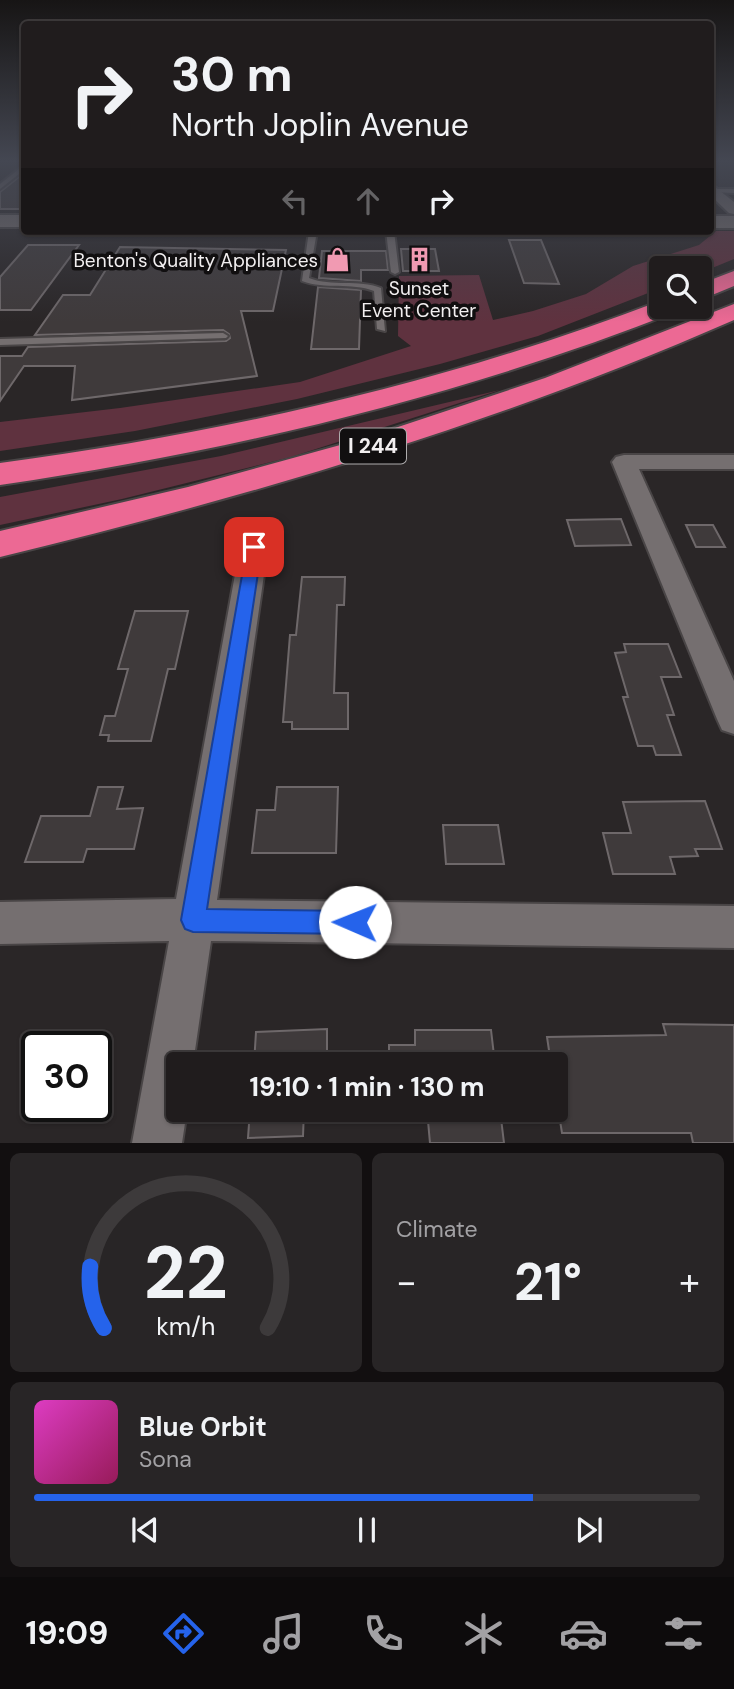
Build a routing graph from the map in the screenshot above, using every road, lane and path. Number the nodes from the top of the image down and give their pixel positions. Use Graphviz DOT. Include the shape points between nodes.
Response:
graph roads {
  1 [pos="0,221"];
  2 [pos="21,221"];
  3 [pos="714,222"];
  4 [pos="734,222"];
  5 [pos="312,235"];
  6 [pos="390,235"];
  7 [pos="395,272"];
  8 [pos="734,278"];
  9 [pos="712,288"];
  10 [pos="734,311"];
  11 [pos="649,313"];
  12 [pos="382,329"];
  13 [pos="223,336"];
  14 [pos="0,342"];
  15 [pos="734,462"];
  16 [pos="0,474"];
  17 [pos="0,544"];
  18 [pos="254,547"];
  19 [pos="734,719"];
  20 [pos="193,920"];
  21 [pos="0,923"];
  22 [pos="734,927"];
  23 [pos="157,1143"];
  1 -- 2 [label="main road"];
  3 -- 4 [label="main road"];
  5 -- 12 [label="lane" via="305,279 316,285 368,285 378,290"];
  6 -- 7 [label="lane"];
  8 -- 9 [label="highway"];
  10 -- 17 [label="highway, I 244" via="629,356 290,473"];
  11 -- 16 [label="highway, I 244" via="553,349 335,410 171,445"];
  13 -- 14 [label="lane"];
  15 -- 19 [label="street" via="624,462"];
  18 -- 20 [label="street"];
  20 -- 21 [label="street"];
  20 -- 22 [label="street"];
  20 -- 23 [label="street"];
}
